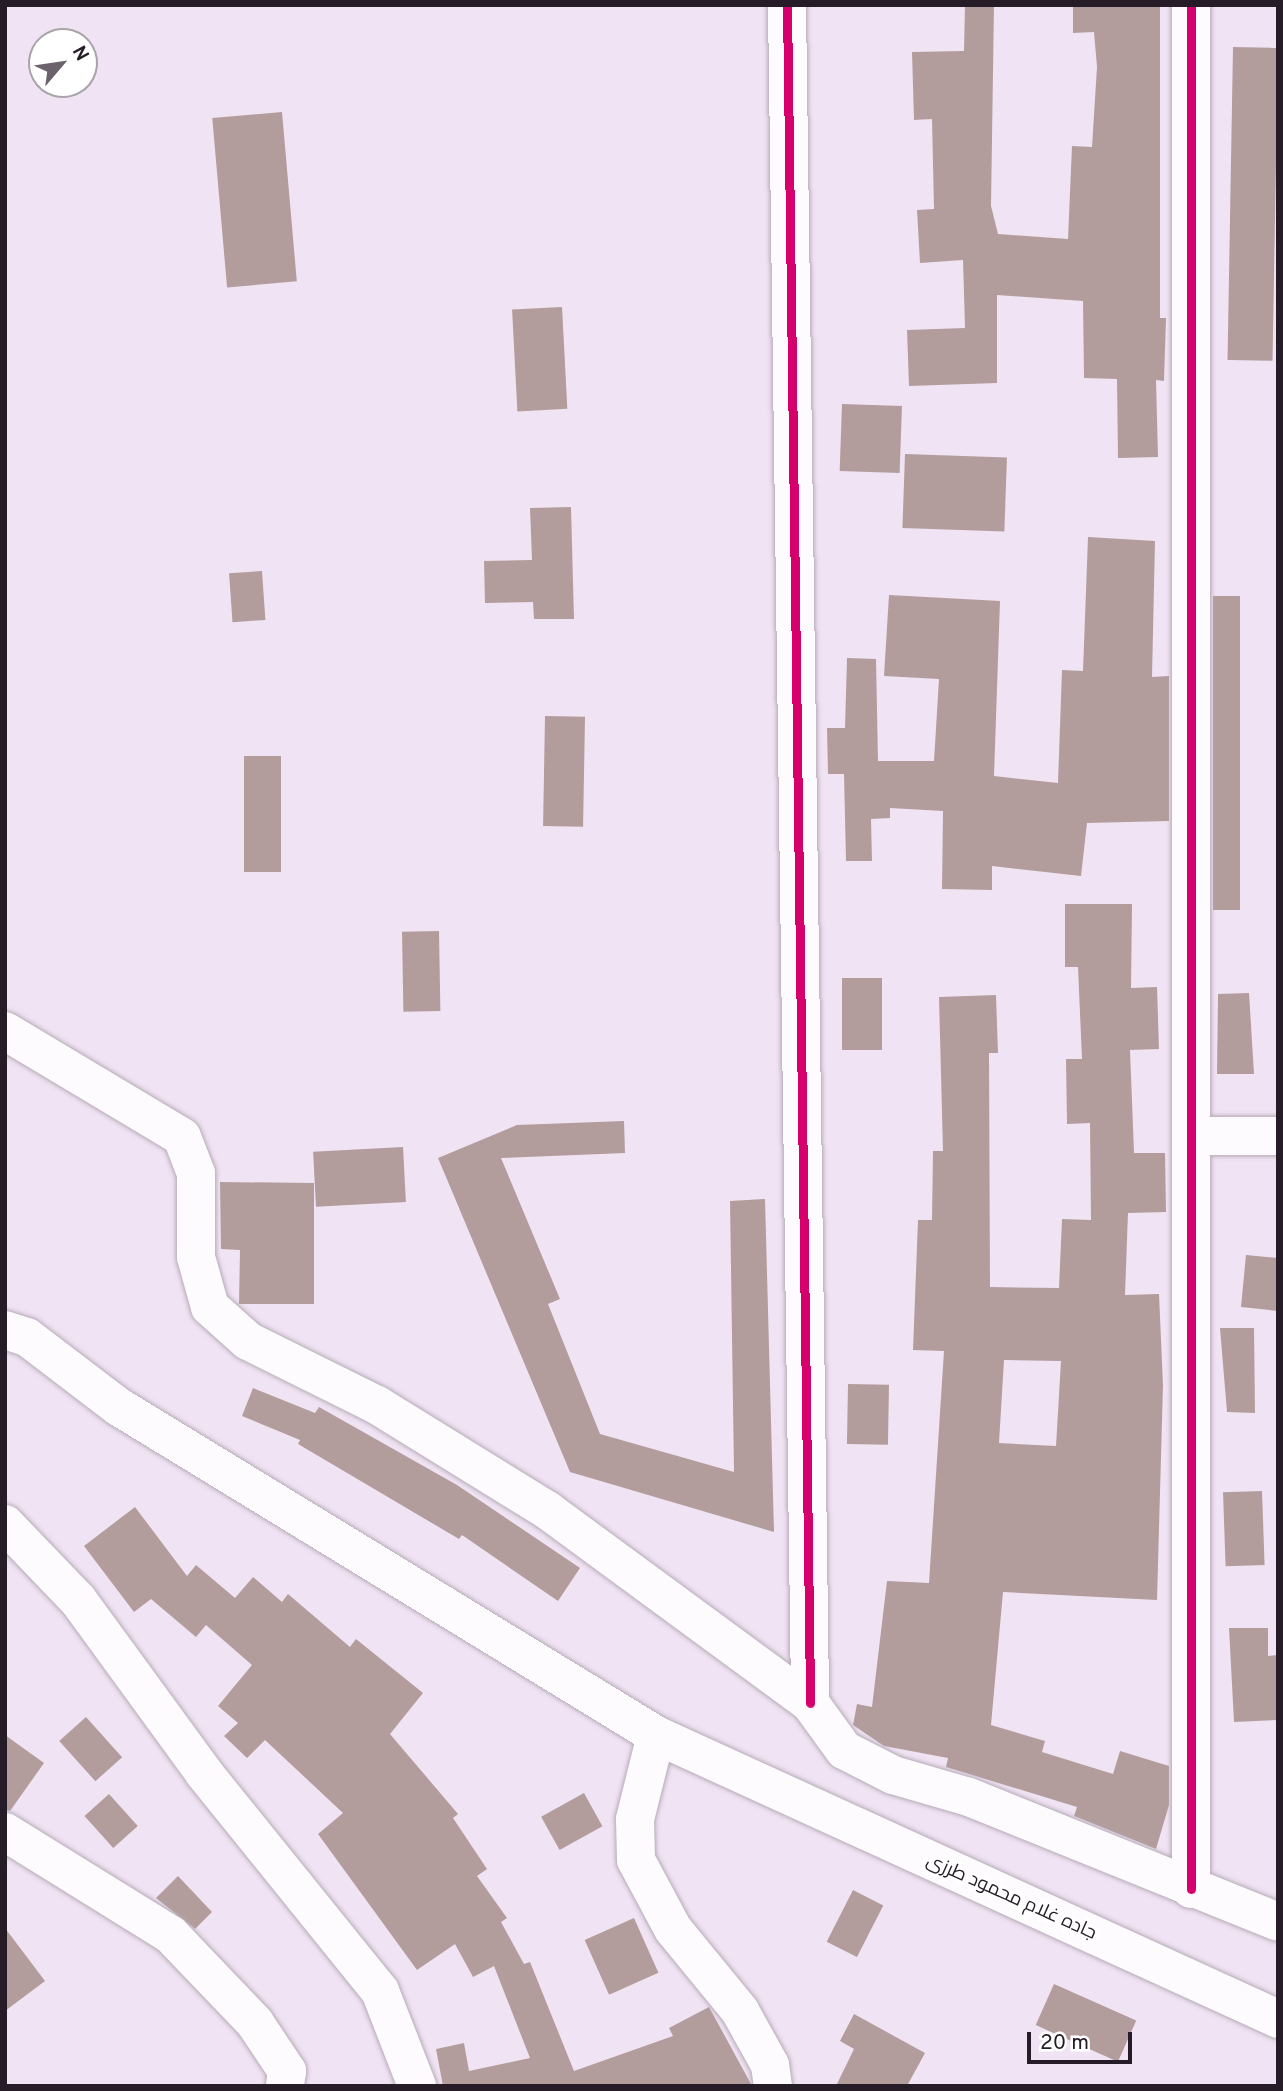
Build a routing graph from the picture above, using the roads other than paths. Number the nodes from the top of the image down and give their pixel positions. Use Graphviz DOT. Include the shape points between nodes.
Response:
graph roads {
  1 [pos="787,5"];
  2 [pos="1191,5"];
  3 [pos="5,1031"];
  4 [pos="1191,1136"];
  5 [pos="1278,1136"];
  6 [pos="5,1330"];
  7 [pos="5,1524"];
  8 [pos="810,1703"];
  9 [pos="656,1735"];
  10 [pos="5,1832"];
  11 [pos="1191,1889"];
  12 [pos="1278,1922"];
  13 [pos="1278,2019"];
  14 [pos="285,2086"];
  15 [pos="417,2086"];
  16 [pos="773,2086"];
  1 -- 8 [label="street"];
  2 -- 4 [label="street"];
  3 -- 8 [label="street" via="182,1137 195,1173 196,1257 210,1307 248,1340 376,1405 547,1510"];
  4 -- 5 [label="street"];
  4 -- 11 [label="street"];
  6 -- 9 [label="street, جاده غلام‌ محمود طرزی" via="27,1337 119,1407"];
  7 -- 15 [label="street" via="78,1600 204,1773 380,1991"];
  8 -- 11 [label="street" via="844,1750 893,1775 969,1797"];
  9 -- 13 [label="street, جاده غلام‌ محمود طرزی"];
  9 -- 16 [label="street" via="635,1819 636,1860 673,1929 740,2011 770,2066"];
  10 -- 14 [label="street" via="171,1935 255,2022 287,2071"];
  11 -- 12 [label="street"];
}
